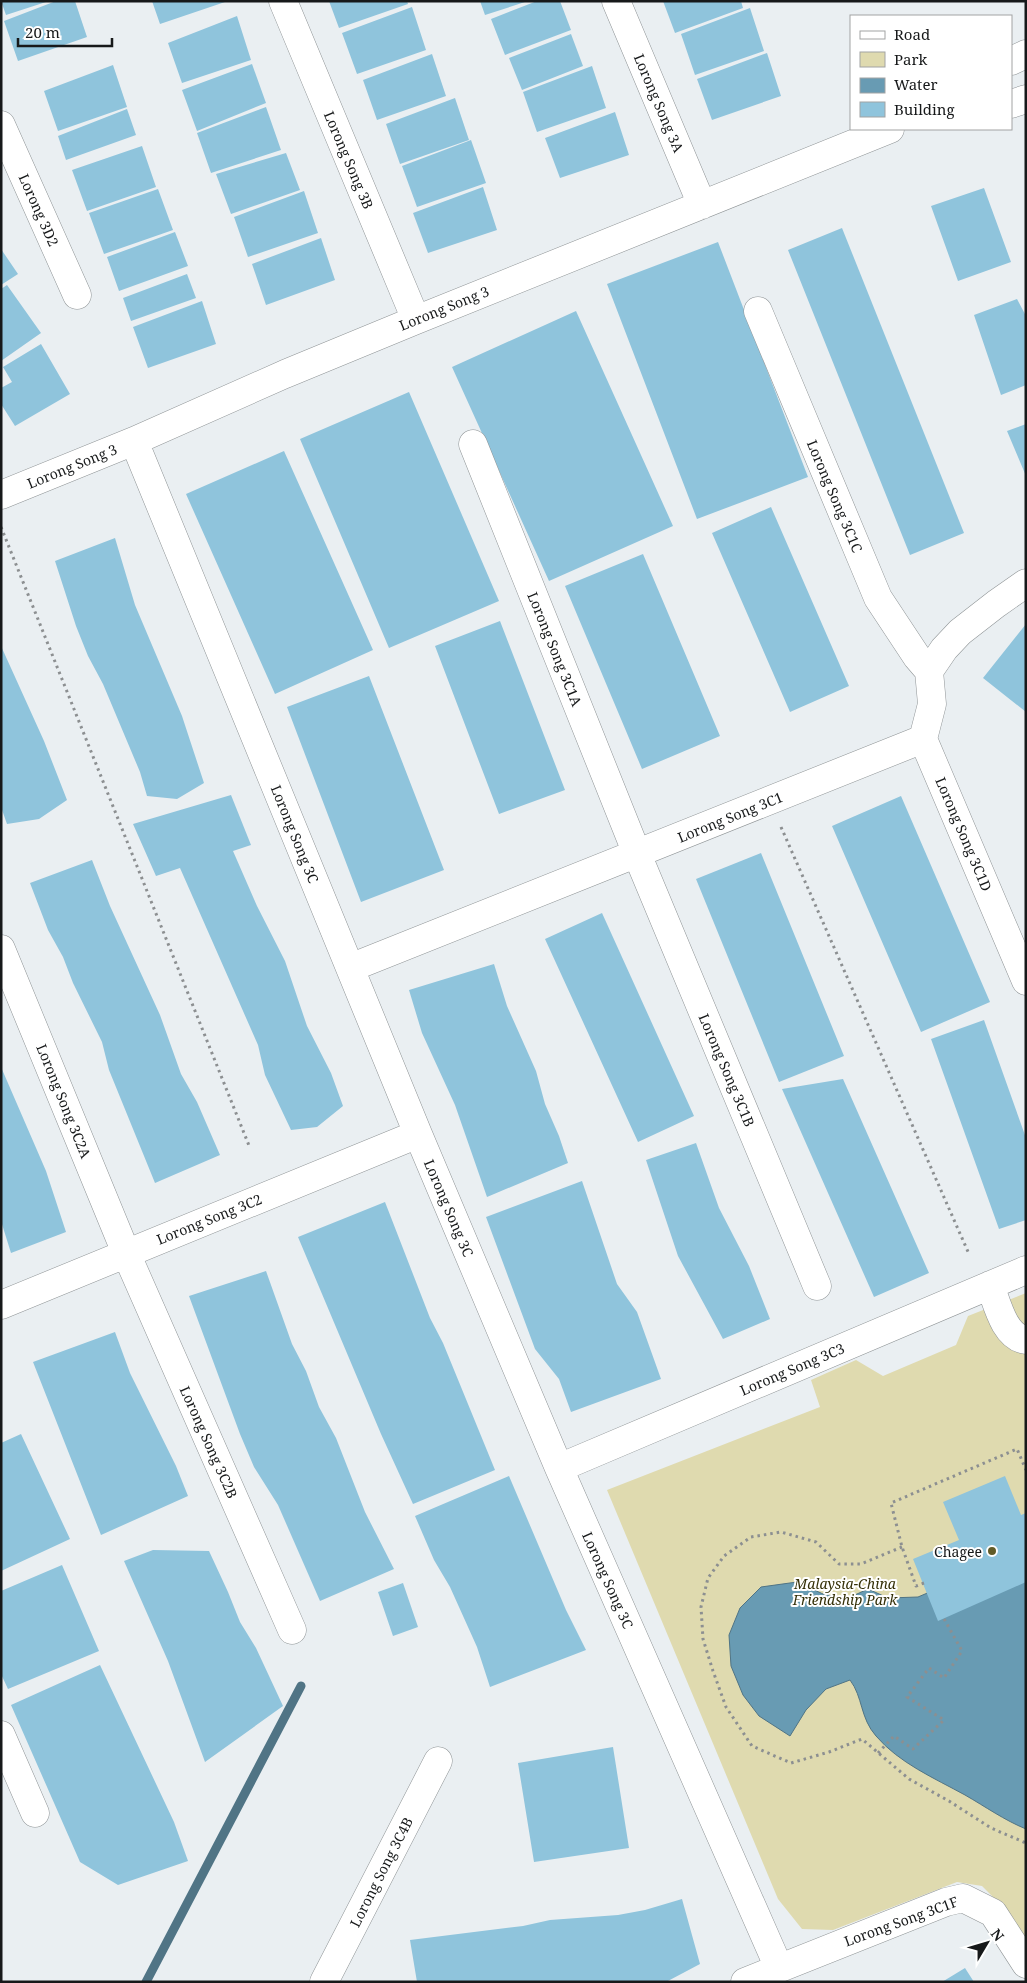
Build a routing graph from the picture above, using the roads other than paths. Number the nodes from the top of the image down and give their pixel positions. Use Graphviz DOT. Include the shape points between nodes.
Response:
graph roads {
  1 [pos="283,1"];
  2 [pos="616,1"];
  3 [pos="1026,54"];
  4 [pos="1012,61"];
  5 [pos="1026,99"];
  6 [pos="1012,104"];
  7 [pos="1,125"];
  8 [pos="888,130"];
  9 [pos="702,205"];
  10 [pos="77,295"];
  11 [pos="758,311"];
  12 [pos="416,320"];
  13 [pos="134,441"];
  14 [pos="473,444"];
  15 [pos="1,495"];
  16 [pos="1026,583"];
  17 [pos="929,671"];
  18 [pos="923,739"];
  19 [pos="637,854"];
  20 [pos="1015,926"];
  21 [pos="1,948"];
  22 [pos="350,968"];
  23 [pos="1026,981"];
  24 [pos="418,1134"];
  25 [pos="126,1253"];
  26 [pos="1026,1270"];
  27 [pos="990,1285"];
  28 [pos="817,1286"];
  29 [pos="1,1305"];
  30 [pos="1026,1340"];
  31 [pos="559,1468"];
  32 [pos="292,1630"];
  33 [pos="1,1734"];
  34 [pos="438,1761"];
  35 [pos="35,1813"];
  36 [pos="1026,1964"];
  37 [pos="779,1968"];
  38 [pos="324,1982"];
  39 [pos="745,1982"];
  1 -- 12 [label="street, Lorong Song 3B"];
  2 -- 9 [label="street, Lorong Song 3A"];
  3 -- 4 [label="street"];
  5 -- 6 [label="street"];
  7 -- 10 [label="street, Lorong 3D2"];
  8 -- 9 [label="street, Lorong Song 3"];
  9 -- 12 [label="street, Lorong Song 3"];
  11 -- 17 [label="street, Lorong Song 3C1C" via="878,598"];
  12 -- 13 [label="street, Lorong Song 3"];
  13 -- 15 [label="street, Lorong Song 3"];
  13 -- 22 [label="street, Lorong Song 3C"];
  14 -- 19 [label="street, Lorong Song 3C1A"];
  16 -- 17 [label="street" via="960,632"];
  17 -- 18 [label="street" via="932,704"];
  18 -- 19 [label="street, Lorong Song 3C1"];
  18 -- 20 [label="street, Lorong Song 3C1D"];
  19 -- 22 [label="street, Lorong Song 3C1"];
  19 -- 28 [label="street, Lorong Song 3C1B"];
  20 -- 23 [label="street, Lorong Song 3C1D"];
  21 -- 25 [label="street, Lorong Song 3C2A"];
  22 -- 24 [label="street, Lorong Song 3C"];
  24 -- 25 [label="street, Lorong Song 3C2"];
  24 -- 31 [label="street, Lorong Song 3C"];
  25 -- 29 [label="street, Lorong Song 3C2"];
  25 -- 32 [label="street, Lorong Song 3C2B"];
  26 -- 27 [label="street, Lorong Song 3C3"];
  27 -- 30 [label="street" via="1007,1327 1012,1334"];
  27 -- 31 [label="street, Lorong Song 3C3"];
  31 -- 37 [label="street, Lorong Song 3C"];
  33 -- 35 [label="street"];
  34 -- 38 [label="street, Lorong Song 3C4B"];
  36 -- 37 [label="street, Lorong Song 3C1F" via="993,1913 963,1898"];
  37 -- 39 [label="street, Lorong Song 3C1F"];
}
